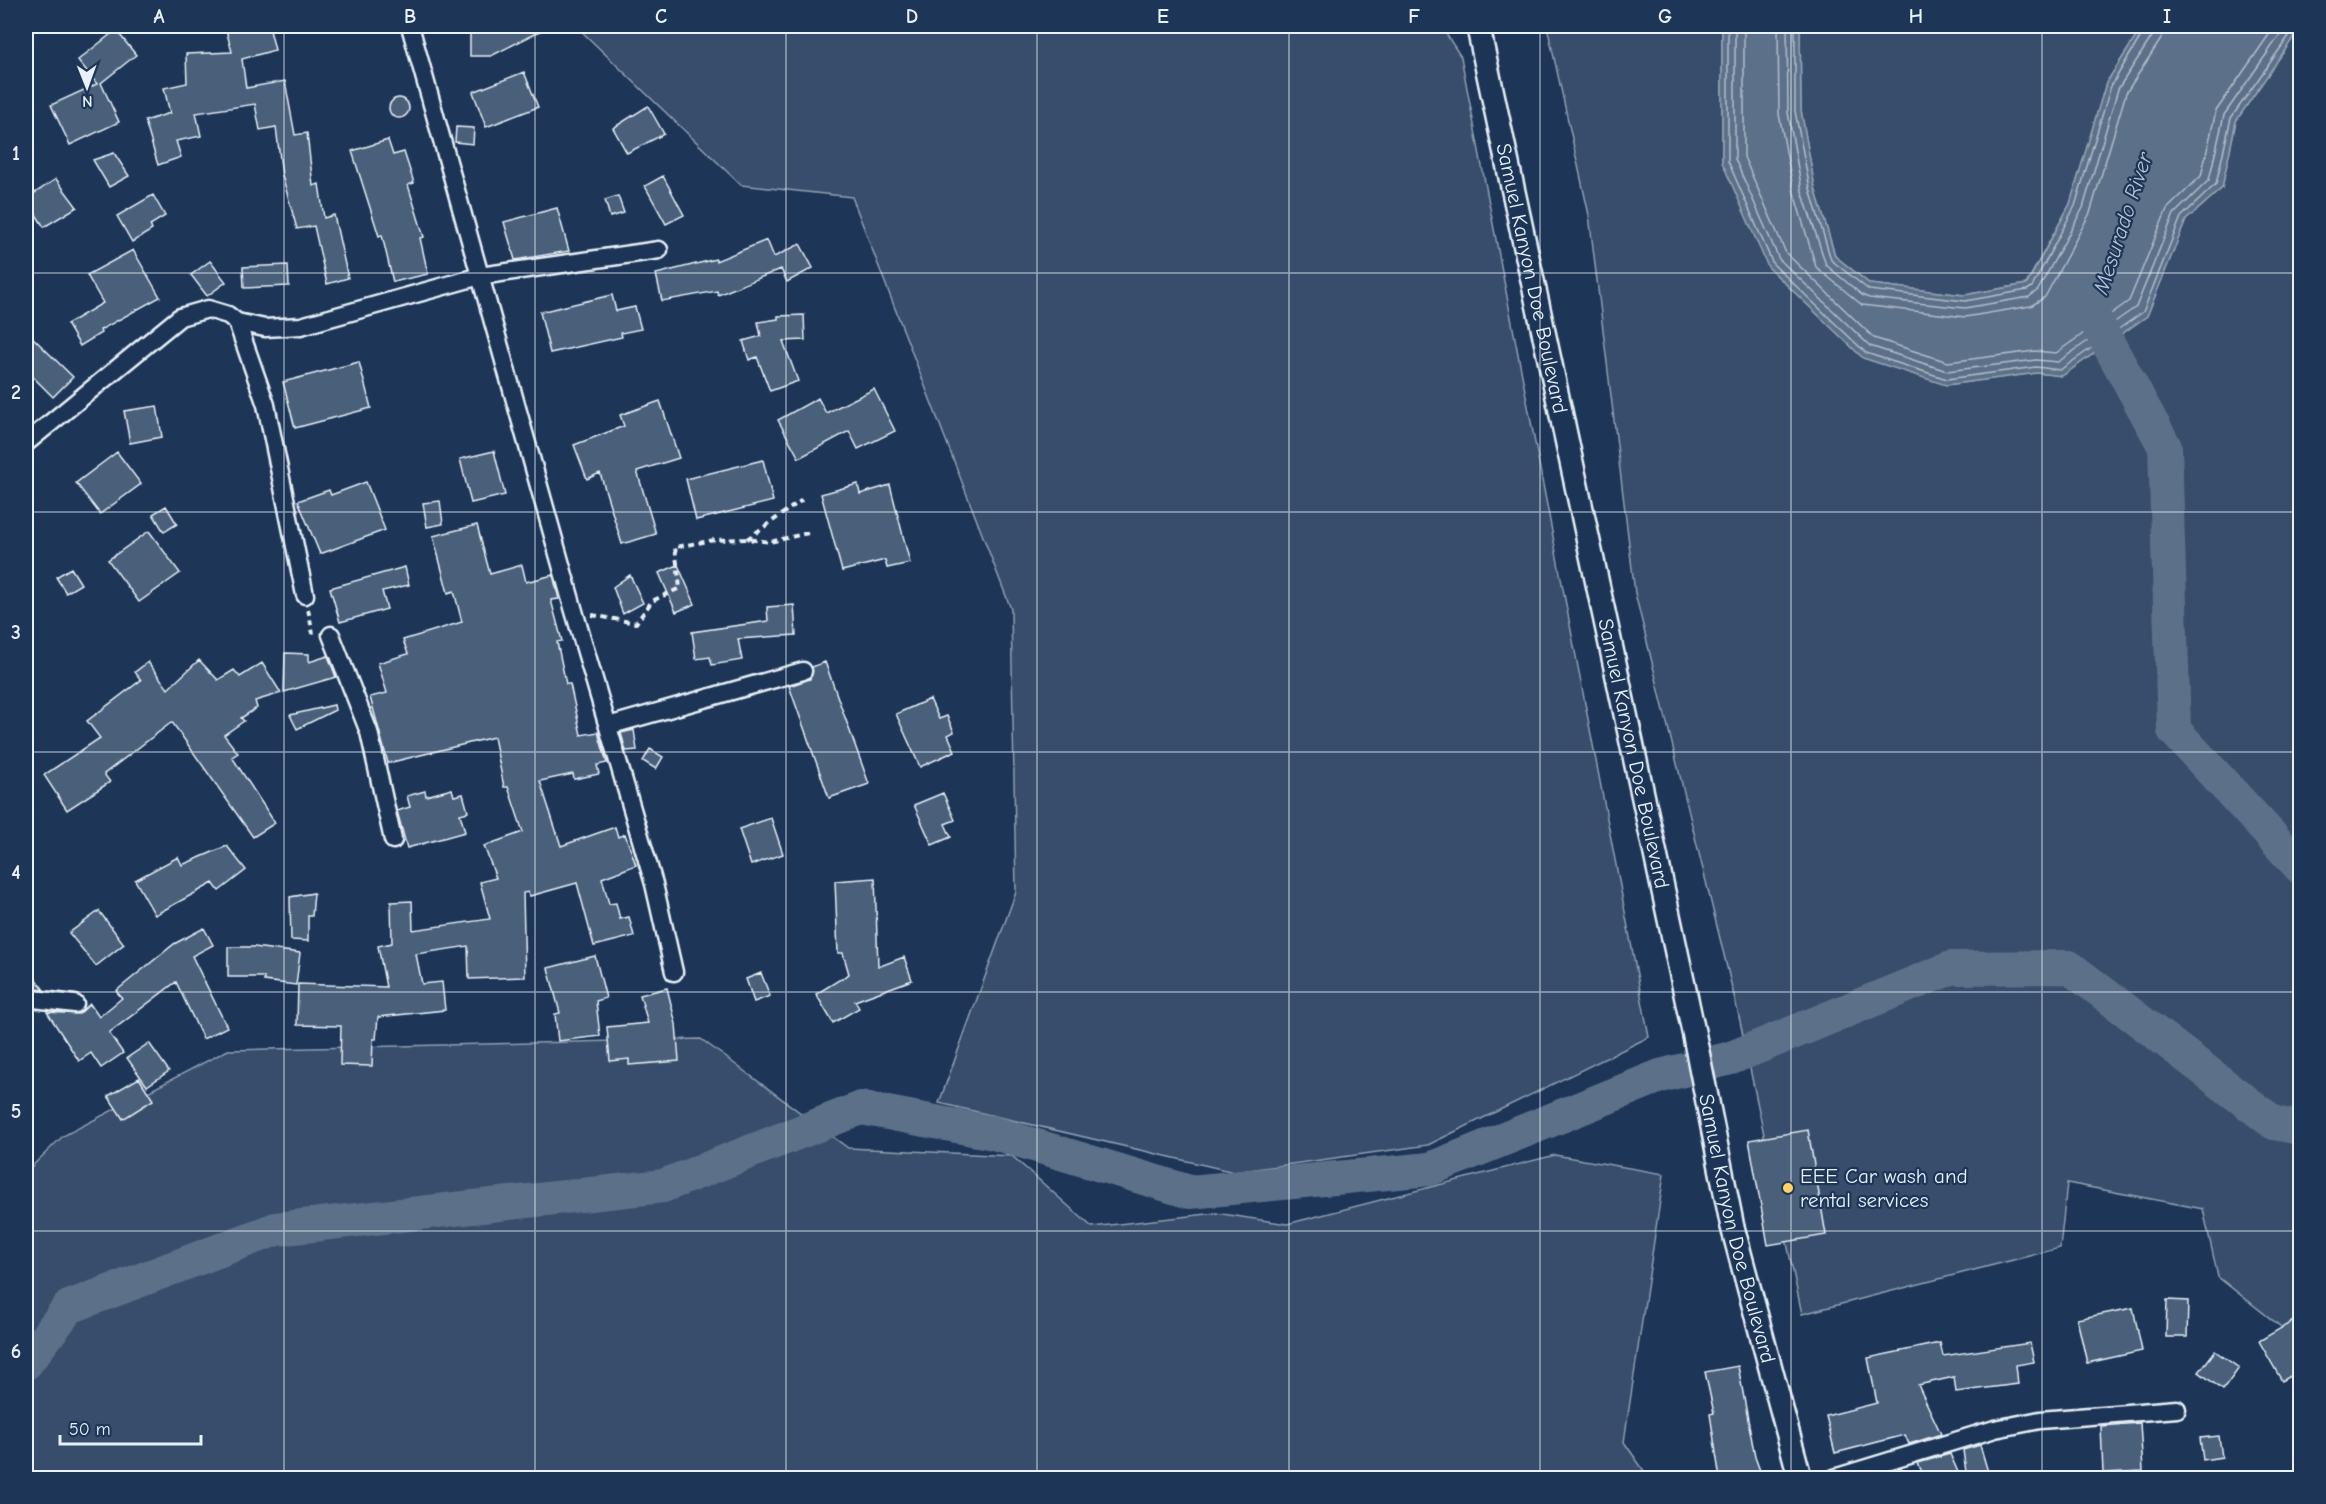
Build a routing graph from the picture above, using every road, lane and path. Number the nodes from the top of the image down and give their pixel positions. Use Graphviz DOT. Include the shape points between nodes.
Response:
graph roads {
  1 [pos="410,26"];
  2 [pos="1478,26"];
  3 [pos="658,250"];
  4 [pos="480,276"];
  5 [pos="237,322"];
  6 [pos="26,443"];
  7 [pos="802,500"];
  8 [pos="812,532"];
  9 [pos="747,539"];
  10 [pos="305,594"];
  11 [pos="574,611"];
  12 [pos="322,636"];
  13 [pos="803,672"];
  14 [pos="608,726"];
  15 [pos="393,840"];
  16 [pos="674,972"];
  17 [pos="26,998"];
  18 [pos="75,1004"];
  19 [pos="2176,1409"];
  20 [pos="1800,1479"];
  21 [pos="1834,1479"];
  1 -- 4 [label="street"];
  2 -- 20 [label="street, Samuel Kanyon Doe Boulevard" via="1732,1225"];
  3 -- 4 [label="street"];
  4 -- 5 [label="street" via="301,326 265,328"];
  4 -- 11 [label="street"];
  5 -- 6 [label="street" via="208,309 180,317"];
  5 -- 10 [label="street" via="266,405"];
  7 -- 9 [label="path"];
  8 -- 9 [label="path" via="770,542"];
  9 -- 11 [label="path" via="675,547 680,588 652,601 636,623"];
  10 -- 12 [label="path"];
  11 -- 14 [label="street"];
  12 -- 15 [label="street" via="369,732"];
  13 -- 14 [label="street"];
  14 -- 16 [label="street" via="654,884"];
  17 -- 18 [label="street"];
  19 -- 21 [label="street" via="2040,1420 1995,1429"];
}
